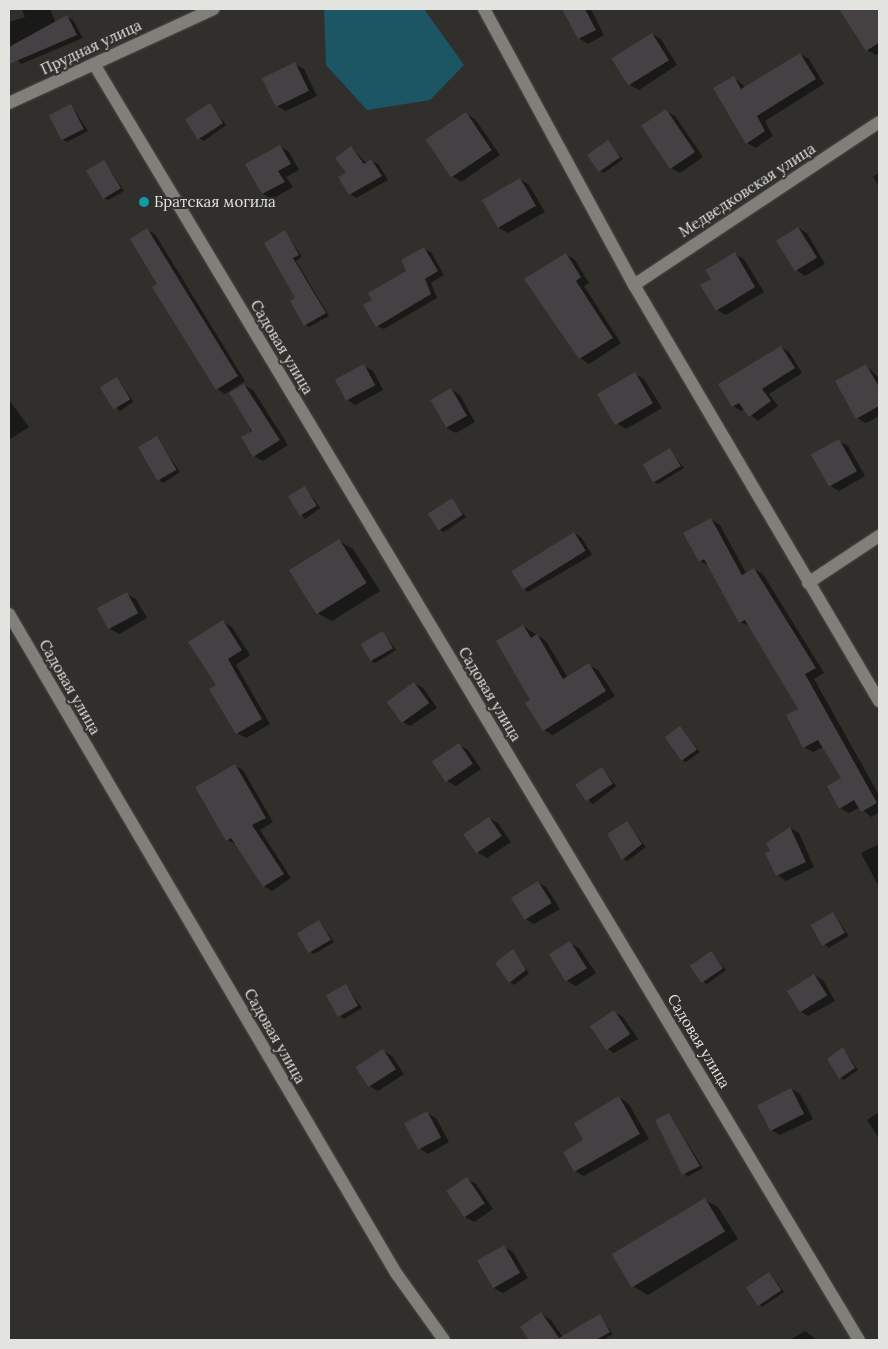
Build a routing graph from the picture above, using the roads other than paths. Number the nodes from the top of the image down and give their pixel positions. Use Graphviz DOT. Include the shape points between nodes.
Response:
graph roads {
  1 [pos="213,9"];
  2 [pos="484,9"];
  3 [pos="94,64"];
  4 [pos="9,103"];
  5 [pos="879,122"];
  6 [pos="634,285"];
  7 [pos="879,536"];
  8 [pos="808,583"];
  9 [pos="9,614"];
  10 [pos="879,701"];
  11 [pos="444,1340"];
  12 [pos="859,1340"];
  1 -- 3 [label="street, Прудная улица"];
  2 -- 6 [label="street"];
  3 -- 4 [label="street, Прудная улица"];
  3 -- 12 [label="street, Садовая улица"];
  5 -- 6 [label="street, Медведковская улица"];
  6 -- 8 [label="street"];
  7 -- 8 [label="street"];
  8 -- 10 [label="street"];
  9 -- 11 [label="street, Садовая улица" via="396,1274"];
}
